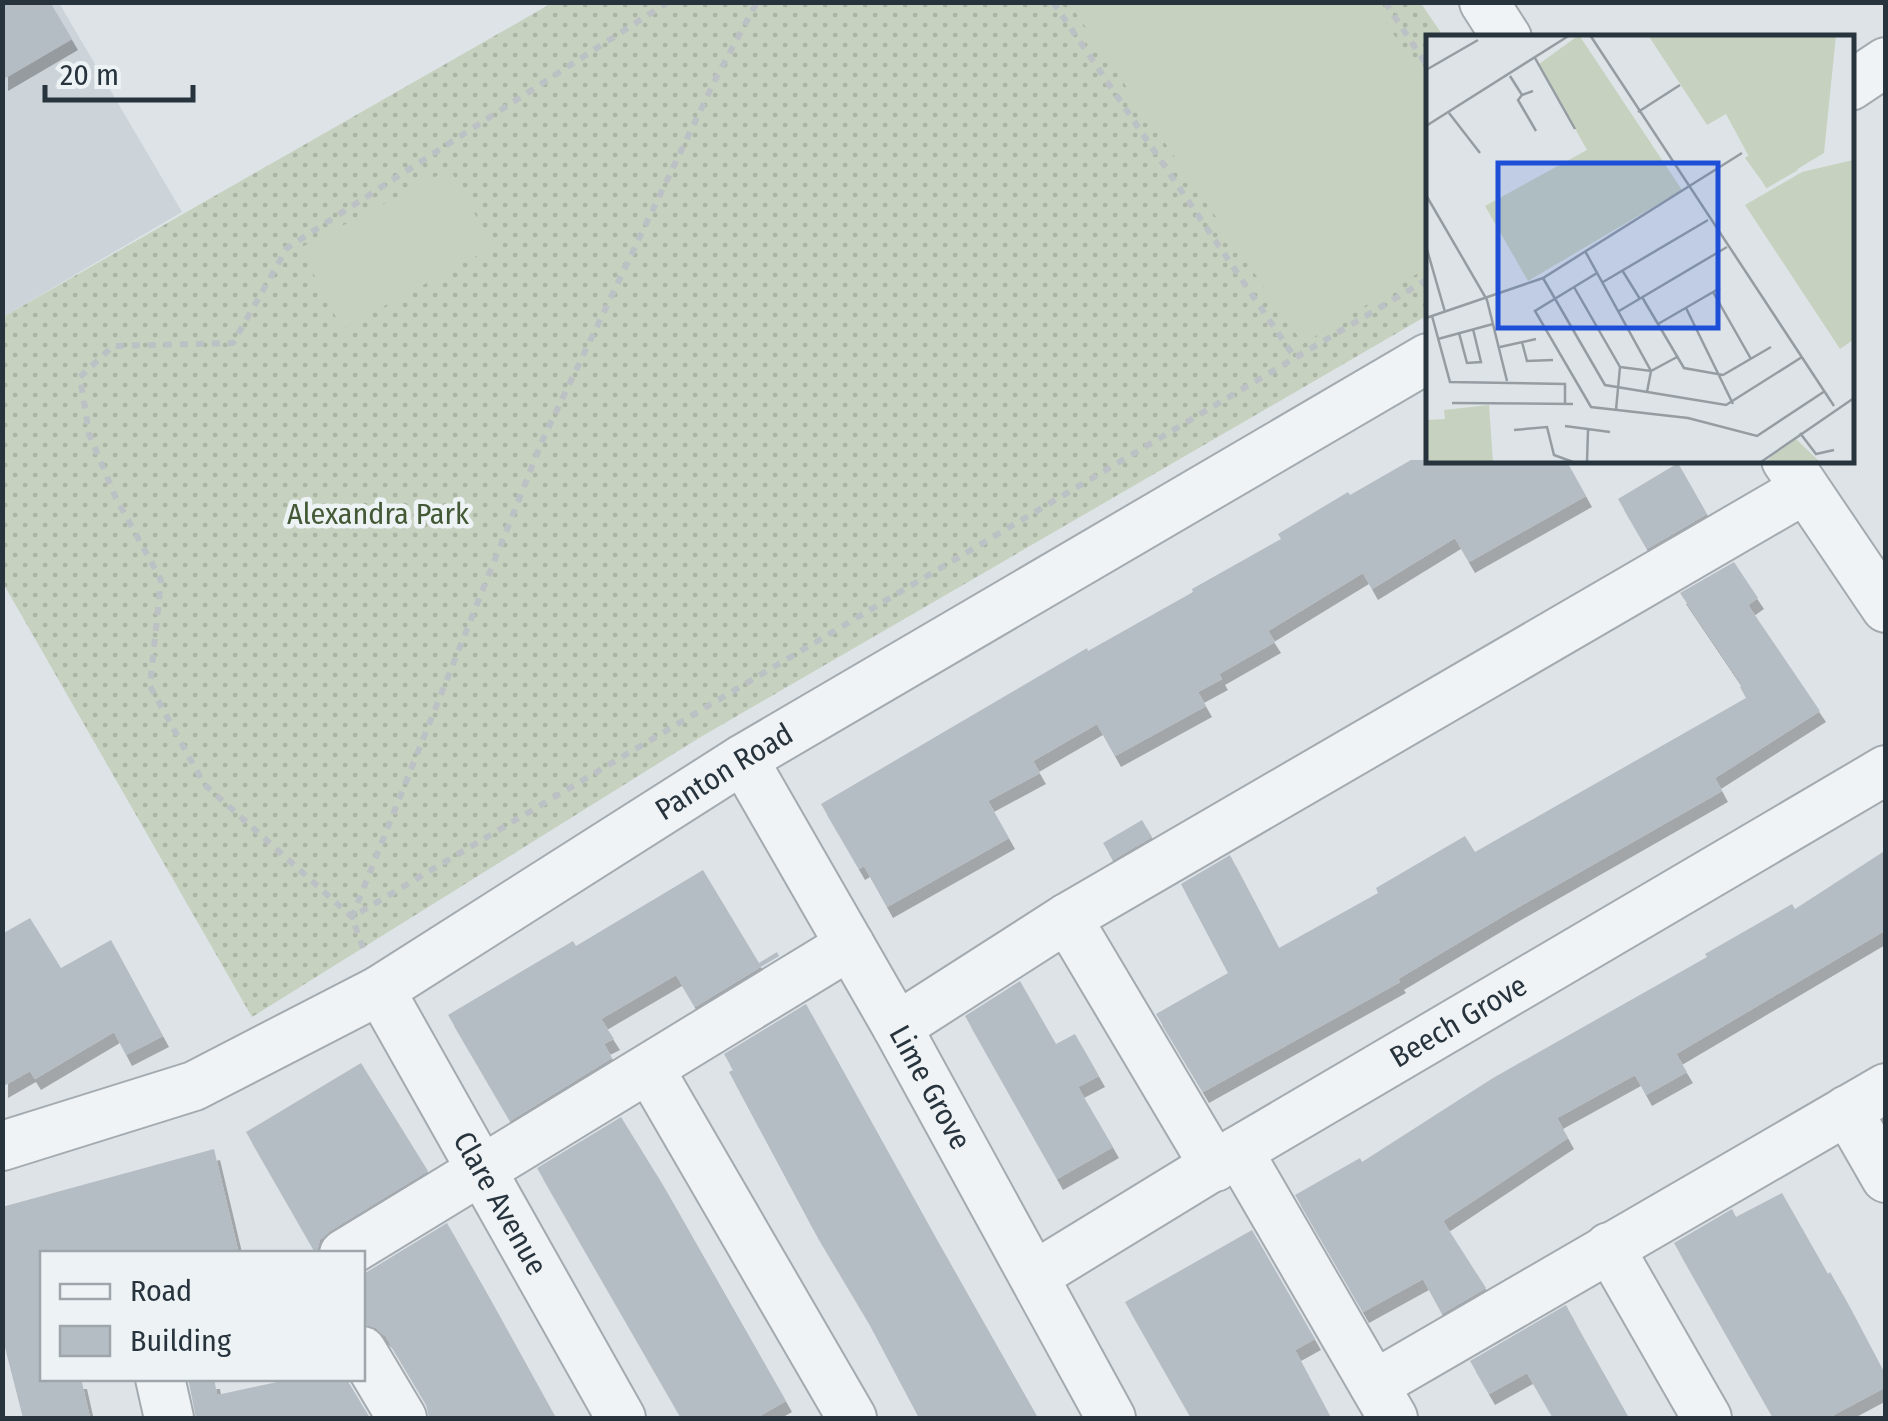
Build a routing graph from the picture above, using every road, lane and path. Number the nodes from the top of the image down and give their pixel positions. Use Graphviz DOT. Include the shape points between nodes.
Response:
graph roads {
  1 [pos="668,2"];
  2 [pos="757,2"];
  3 [pos="1054,2"];
  4 [pos="1385,2"];
  5 [pos="1484,2"];
  6 [pos="1505,35"];
  7 [pos="1886,62"];
  8 [pos="1426,64"];
  9 [pos="1853,84"];
  10 [pos="1426,280"];
  11 [pos="1295,358"];
  12 [pos="1426,359"];
  13 [pos="1796,474"];
  14 [pos="1886,608"];
  15 [pos="743,759"];
  16 [pos="1886,770"];
  17 [pos="352,917"];
  18 [pos="1067,918"];
  19 [pos="850,946"];
  20 [pos="380,990"];
  21 [pos="896,1027"];
  22 [pos="650,1070"];
  23 [pos="1866,1099"];
  24 [pos="2,1146"];
  25 [pos="1226,1159"];
  26 [pos="481,1170"];
  27 [pos="1886,1178"];
  28 [pos="1609,1248"];
  29 [pos="349,1251"];
  30 [pos="1034,1276"];
  31 [pos="365,1356"];
  32 [pos="161,1381"];
  33 [pos="1384,1402"];
  34 [pos="168,1418"];
  35 [pos="402,1418"];
  36 [pos="621,1418"];
  37 [pos="852,1418"];
  38 [pos="1111,1418"];
  39 [pos="1707,1418"];
  1 -- 17 [label="path" via="287,248 233,343 113,346 80,376 88,434 161,580 150,686 204,784"];
  2 -- 17 [label="path" via="543,439"];
  3 -- 11 [label="path"];
  4 -- 8 [label="path"];
  5 -- 6 [label="street"];
  7 -- 9 [label="street"];
  10 -- 11 [label="path"];
  11 -- 17 [label="path"];
  12 -- 15 [label="street, Panton Road"];
  13 -- 14 [label="street"];
  13 -- 18 [label="street"];
  15 -- 19 [label="street, Lime Grove"];
  15 -- 20 [label="street, Panton Road"];
  16 -- 25 [label="street, Beech Grove"];
  17 -- 20 [label="path"];
  18 -- 21 [label="street"];
  18 -- 25 [label="street"];
  19 -- 21 [label="street, Lime Grove"];
  19 -- 22 [label="street"];
  20 -- 24 [label="street, Panton Road" via="194,1086"];
  20 -- 26 [label="street, Clare Avenue"];
  21 -- 30 [label="street, Lime Grove"];
  22 -- 26 [label="street"];
  22 -- 37 [label="street"];
  23 -- 27 [label="street"];
  23 -- 28 [label="street"];
  25 -- 30 [label="street, Beech Grove"];
  25 -- 33 [label="street"];
  26 -- 29 [label="street"];
  26 -- 36 [label="street, Clare Avenue"];
  28 -- 33 [label="street"];
  28 -- 39 [label="street"];
  30 -- 38 [label="street, Lime Grove"];
  31 -- 35 [label="street"];
  32 -- 34 [label="street"];
}
